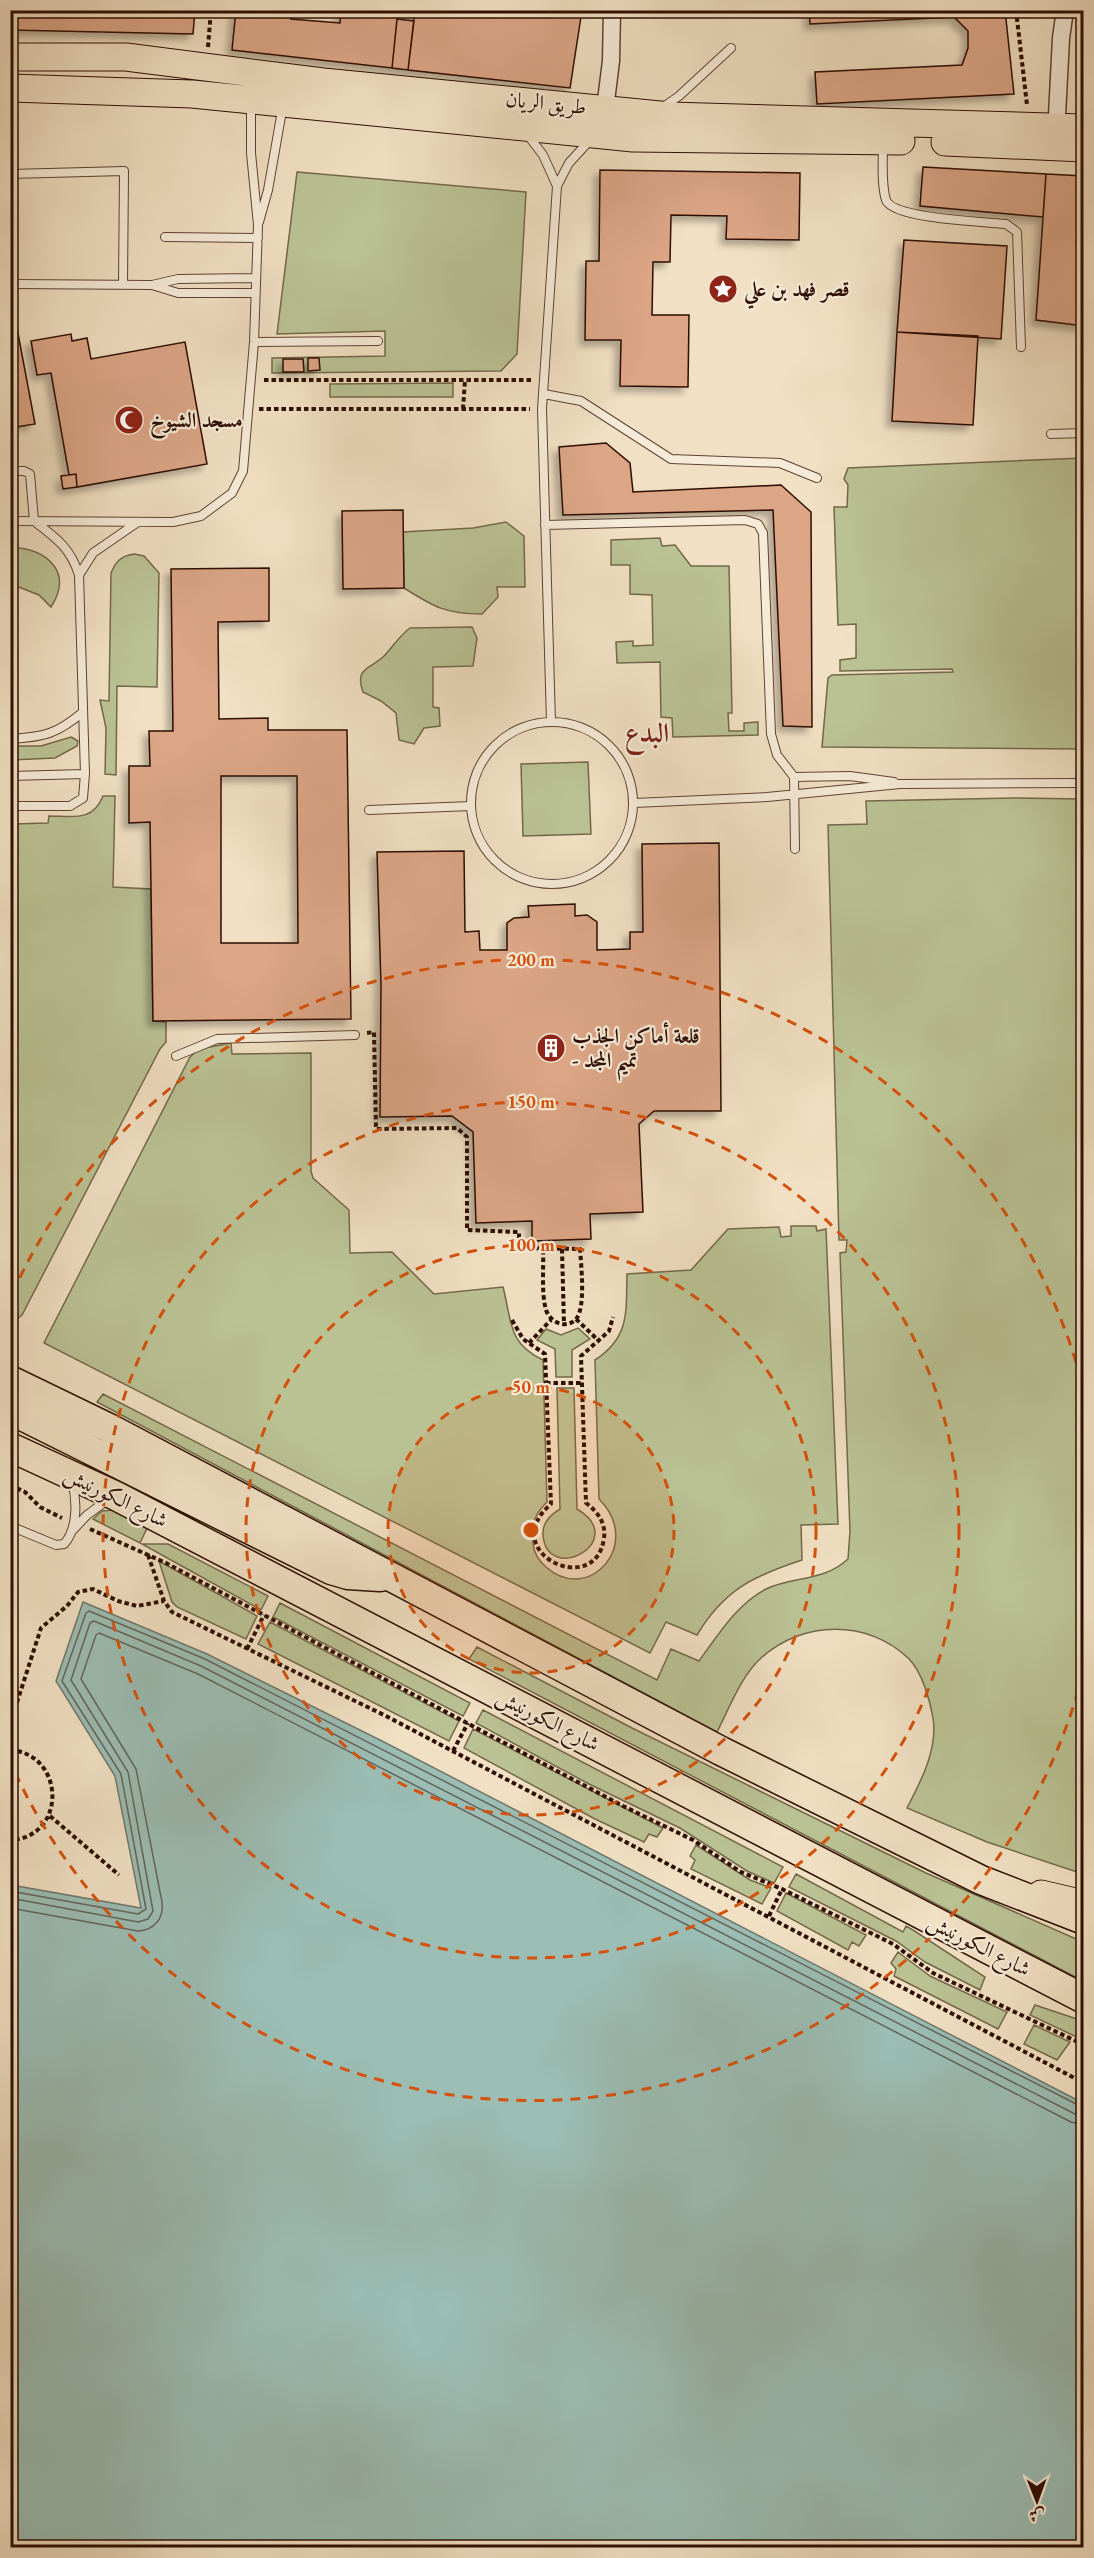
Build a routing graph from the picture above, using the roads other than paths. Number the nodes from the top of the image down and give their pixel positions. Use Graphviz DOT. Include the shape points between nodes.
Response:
graph roads {
  1 [pos="612,10"];
  2 [pos="1065,10"];
  3 [pos="731,48"];
  4 [pos="10,57"];
  5 [pos="252,86"];
  6 [pos="10,88"];
  7 [pos="284,91"];
  8 [pos="689,106"];
  9 [pos="605,109"];
  10 [pos="521,127"];
  11 [pos="1083,128"];
  12 [pos="595,135"];
  13 [pos="1056,136"];
  14 [pos="883,141"];
  15 [pos="1083,148"];
  16 [pos="10,174"];
  17 [pos="557,186"];
  18 [pos="258,225"];
  19 [pos="165,237"];
  20 [pos="258,238"];
  21 [pos="256,278"];
  22 [pos="10,284"];
  23 [pos="123,285"];
  24 [pos="152,285"];
  25 [pos="255,292"];
  26 [pos="378,341"];
  27 [pos="254,342"];
  28 [pos="1021,347"];
  29 [pos="544,394"];
  30 [pos="1083,432"];
  31 [pos="1051,434"];
  32 [pos="10,471"];
  33 [pos="817,478"];
  34 [pos="10,521"];
  35 [pos="34,521"];
  36 [pos="139,522"];
  37 [pos="545,525"];
  38 [pos="79,575"];
  39 [pos="83,712"];
  40 [pos="551,722"];
  41 [pos="10,739"];
  42 [pos="85,774"];
  43 [pos="10,776"];
  44 [pos="794,777"];
  45 [pos="1083,783"];
  46 [pos="900,784"];
  47 [pos="794,793"];
  48 [pos="634,803"];
  49 [pos="10,806"];
  50 [pos="471,806"];
  51 [pos="369,810"];
  52 [pos="795,849"];
  53 [pos="355,1035"];
  54 [pos="176,1056"];
  55 [pos="10,1380"];
  56 [pos="10,1410"];
  57 [pos="10,1447"];
  58 [pos="70,1473"];
  59 [pos="116,1496"];
  60 [pos="10,1526"];
  61 [pos="71,1532"];
  62 [pos="394,1578"];
  63 [pos="981,1880"];
  64 [pos="1083,1904"];
  65 [pos="1083,1920"];
  66 [pos="1083,1999"];
  1 -- 9 [label="street"];
  2 -- 13 [label="street"];
  3 -- 8 [label="lane"];
  4 -- 5 [label="main road, طريق الريان" via="126,57 207,66"];
  5 -- 6 [label="main road, طريق الريان"];
  5 -- 7 [label="main road, طريق الريان"];
  5 -- 18 [label="lane" via="251,164"];
  7 -- 9 [label="main road, طريق الريان"];
  7 -- 10 [label="main road, طريق الريان"];
  7 -- 18 [label="lane" via="268,190"];
  8 -- 9 [label="main road, طريق الريان" via="655,114"];
  8 -- 13 [label="main road, طريق الريان"];
  10 -- 12 [label="main road, طريق الريان"];
  10 -- 17 [label="lane" via="543,154"];
  11 -- 13 [label="main road, طريق الريان"];
  12 -- 14 [label="main road, طريق الريان"];
  12 -- 17 [label="lane" via="569,163"];
  13 -- 14 [label="main road, طريق الريان"];
  13 -- 15 [label="main road, طريق الريان"];
  14 -- 28 [label="lane" via="886,200 893,208 917,215 1006,224 1017,232"];
  16 -- 23 [label="lane" via="124,171"];
  17 -- 29 [label="lane"];
  18 -- 20 [label="lane"];
  19 -- 20 [label="lane"];
  20 -- 21 [label="lane"];
  21 -- 24 [label="lane" via="178,279"];
  21 -- 25 [label="lane"];
  22 -- 23 [label="lane"];
  23 -- 24 [label="lane"];
  24 -- 25 [label="lane" via="178,293"];
  25 -- 27 [label="lane"];
  26 -- 27 [label="lane"];
  27 -- 36 [label="lane" via="243,471 232,493 201,516 173,522"];
  29 -- 33 [label="lane" via="581,401 671,459 780,463"];
  29 -- 37 [label="lane"];
  30 -- 31 [label="lane"];
  32 -- 35 [label="lane" via="27,472 31,477"];
  34 -- 35 [label="lane"];
  35 -- 36 [label="lane"];
  35 -- 38 [label="lane" via="73,556"];
  36 -- 38 [label="lane" via="93,553"];
  37 -- 40 [label="lane"];
  37 -- 44 [label="lane" via="746,520 758,524 763,533 771,734 777,755"];
  38 -- 39 [label="lane"];
  39 -- 41 [label="lane" via="65,727 42,737"];
  39 -- 42 [label="lane"];
  40 -- 48 [label="lane" via="576,725 600,737 618,755 630,777"];
  40 -- 50 [label="lane" via="523,727 499,741 481,763 471,789"];
  42 -- 43 [label="lane"];
  42 -- 49 [label="lane" via="83,798 70,806"];
  44 -- 46 [label="lane" via="850,776"];
  44 -- 47 [label="lane"];
  45 -- 46 [label="lane"];
  46 -- 47 [label="lane"];
  47 -- 48 [label="lane"];
  47 -- 52 [label="lane"];
  48 -- 50 [label="lane" via="630,828 618,851 600,869 577,880 551,884 524,879 499,865 481,844"];
  50 -- 51 [label="lane"];
  53 -- 54 [label="lane" via="217,1039"];
  55 -- 62 [label="highway"];
  56 -- 62 [label="highway" via="331,1570"];
  57 -- 58 [label="highway, شارع الكورنيش"];
  58 -- 59 [label="highway, شارع الكورنيش"];
  58 -- 61 [label="lane" via="75,1502"];
  59 -- 61 [label="lane" via="92,1510"];
  59 -- 66 [label="highway, شارع الكورنيش"];
  60 -- 61 [label="lane" via="60,1545"];
  62 -- 63 [label="highway" via="721,1751"];
  63 -- 64 [label="main road"];
  63 -- 65 [label="highway"];
}
